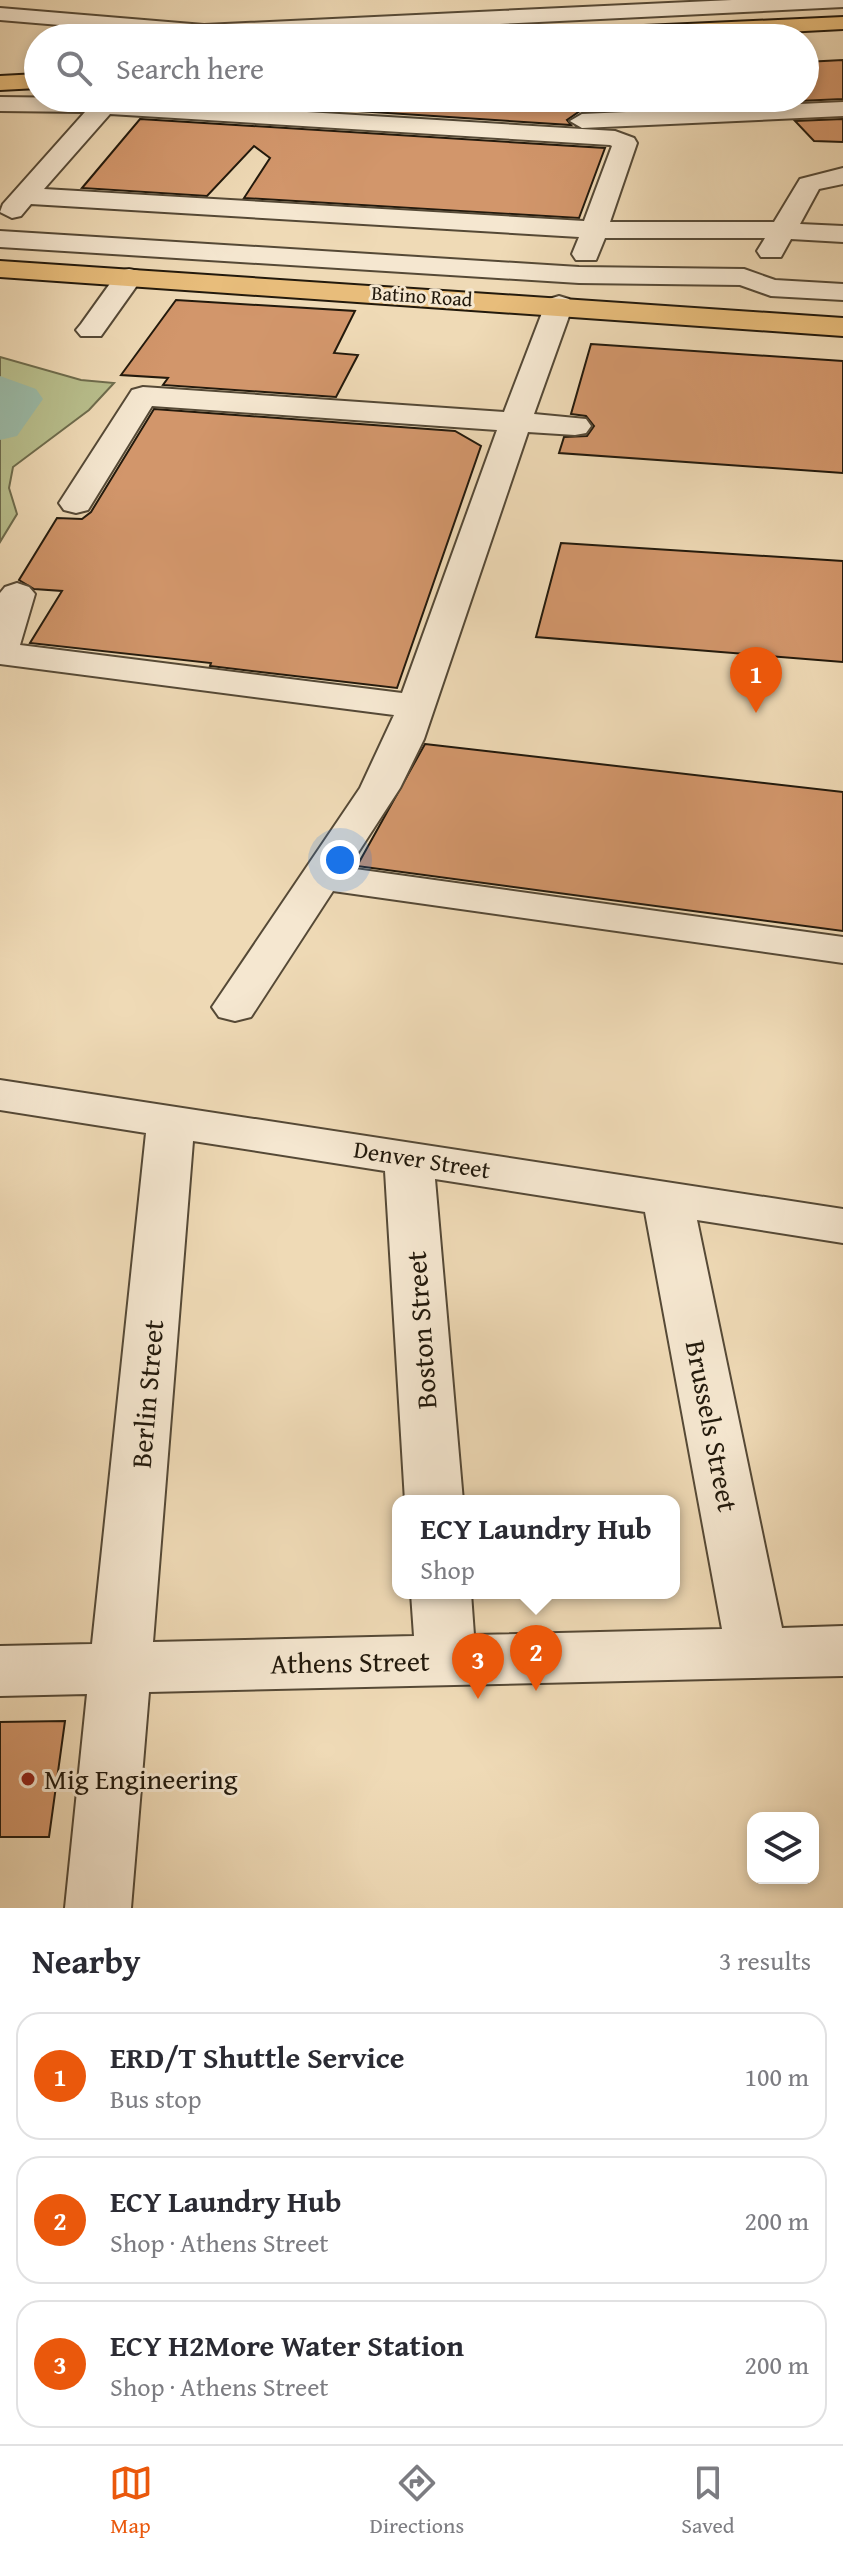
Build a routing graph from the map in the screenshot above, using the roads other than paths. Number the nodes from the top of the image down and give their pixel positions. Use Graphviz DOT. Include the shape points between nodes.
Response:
graph roads {
  1 [pos="843,1"];
  2 [pos="0,14"];
  3 [pos="843,23"];
  4 [pos="113,24"];
  5 [pos="369,24"];
  6 [pos="819,24"];
  7 [pos="843,42"];
  8 [pos="819,43"];
  9 [pos="24,61"];
  10 [pos="0,62"];
  11 [pos="24,82"];
  12 [pos="0,83"];
  13 [pos="0,104"];
  14 [pos="24,105"];
  15 [pos="843,109"];
  16 [pos="819,110"];
  17 [pos="98,112"];
  18 [pos="186,112"];
  19 [pos="783,112"];
  20 [pos="443,117"];
  21 [pos="843,176"];
  22 [pos="18,192"];
  23 [pos="0,223"];
  24 [pos="594,230"];
  25 [pos="784,230"];
  26 [pos="843,234"];
  27 [pos="0,239"];
  28 [pos="0,269"];
  29 [pos="129,277"];
  30 [pos="744,277"];
  31 [pos="569,290"];
  32 [pos="843,292"];
  33 [pos="843,327"];
  34 [pos="91,330"];
  35 [pos="516,422"];
  36 [pos="575,426"];
  37 [pos="76,503"];
  38 [pos="17,594"];
  39 [pos="0,652"];
  40 [pos="416,706"];
  41 [pos="321,877"];
  42 [pos="843,950"];
  43 [pos="235,1007"];
  44 [pos="0,1095"];
  45 [pos="171,1120"];
  46 [pos="409,1159"];
  47 [pos="668,1199"];
  48 [pos="843,1226"];
  49 [pos="434,1495"];
  50 [pos="441,1599"];
  51 [pos="843,1651"];
  52 [pos="757,1653"];
  53 [pos="446,1660"];
  54 [pos="122,1668"];
  55 [pos="0,1671"];
  56 [pos="98,1908"];
  1 -- 5 [label="street"];
  2 -- 4 [label="street"];
  3 -- 6 [label="main road"];
  7 -- 8 [label="main road"];
  9 -- 10 [label="main road"];
  11 -- 12 [label="main road"];
  13 -- 14 [label="street"];
  15 -- 16 [label="street"];
  17 -- 22 [label="street"];
  18 -- 24 [label="street" via="615,138 625,143"];
  19 -- 20 [label="street" via="563,123"];
  21 -- 25 [label="street" via="809,184"];
  22 -- 23 [label="street"];
  22 -- 24 [label="street"];
  24 -- 25 [label="street"];
  24 -- 31 [label="street"];
  25 -- 26 [label="street"];
  25 -- 30 [label="street" via="759,269"];
  27 -- 31 [label="street"];
  28 -- 29 [label="main road, Batino Road"];
  29 -- 31 [label="main road, Batino Road"];
  29 -- 34 [label="street"];
  30 -- 31 [label="street"];
  30 -- 32 [label="street" via="771,288"];
  31 -- 33 [label="main road, Batino Road"];
  31 -- 35 [label="street"];
  35 -- 36 [label="street"];
  35 -- 37 [label="street" via="143,396"];
  35 -- 40 [label="street"];
  38 -- 39 [label="street"];
  39 -- 40 [label="street"];
  40 -- 41 [label="street" via="380,788"];
  41 -- 42 [label="street"];
  41 -- 43 [label="street"];
  44 -- 45 [label="street, Denver Street"];
  45 -- 46 [label="street, Denver Street"];
  45 -- 54 [label="street, Berlin Street"];
  46 -- 47 [label="street, Denver Street"];
  46 -- 49 [label="street, Boston Street"];
  47 -- 48 [label="street, Denver Street"];
  47 -- 52 [label="street, Brussels Street"];
  50 -- 53 [label="street"];
  51 -- 52 [label="street, Athens Street"];
  52 -- 53 [label="street, Athens Street"];
  53 -- 54 [label="street, Athens Street"];
  54 -- 55 [label="street, Athens Street"];
  54 -- 56 [label="street, Berlin Street"];
}
